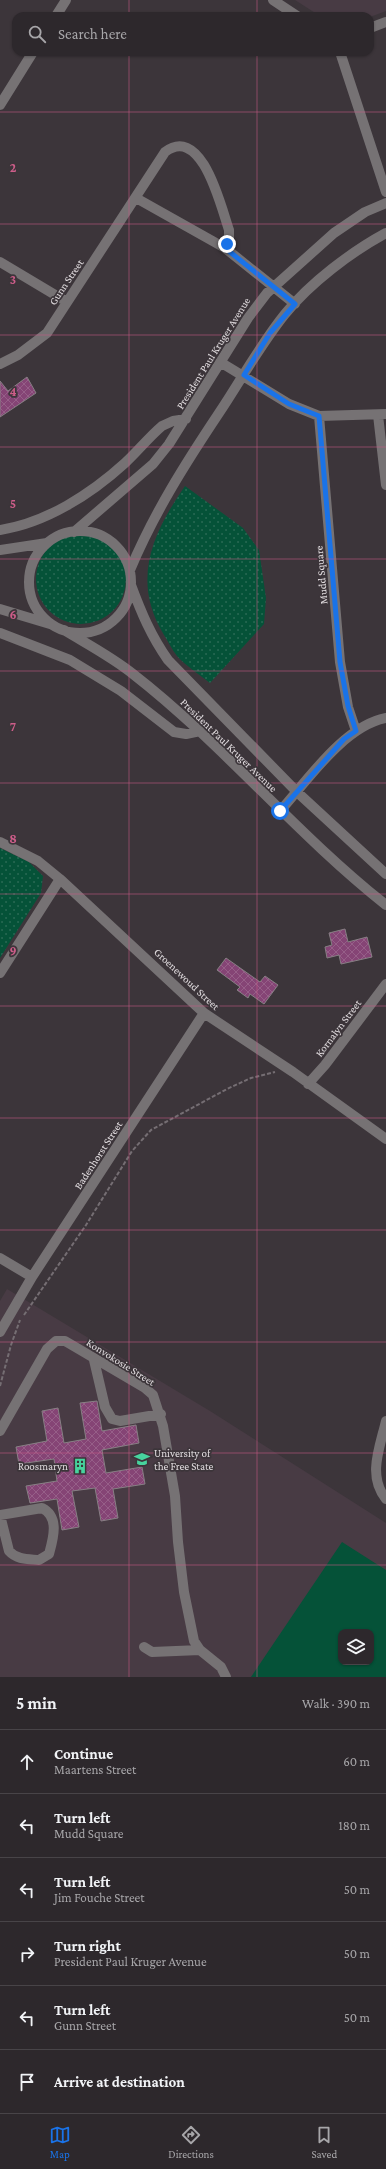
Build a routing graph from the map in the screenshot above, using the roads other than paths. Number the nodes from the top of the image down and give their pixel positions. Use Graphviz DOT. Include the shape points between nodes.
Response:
graph roads {
  1 [pos="66,0"];
  2 [pos="273,0"];
  3 [pos="58,12"];
  4 [pos="292,12"];
  5 [pos="386,22"];
  6 [pos="374,26"];
  7 [pos="31,56"];
  8 [pos="341,56"];
  9 [pos="0,105"];
  10 [pos="386,192"];
  11 [pos="136,198"];
  12 [pos="386,203"];
  13 [pos="386,233"];
  14 [pos="225,248"];
  15 [pos="0,262"];
  16 [pos="273,286"];
  17 [pos="67,302"];
  18 [pos="295,304"];
  19 [pos="220,362"];
  20 [pos="0,364"];
  21 [pos="244,375"];
  22 [pos="382,414"];
  23 [pos="319,416"];
  24 [pos="186,419"];
  25 [pos="386,485"];
  26 [pos="0,530"];
  27 [pos="74,532"];
  28 [pos="47,543"];
  29 [pos="0,550"];
  30 [pos="130,570"];
  31 [pos="131,585"];
  32 [pos="0,609"];
  33 [pos="54,625"];
  34 [pos="64,630"];
  35 [pos="0,633"];
  36 [pos="386,718"];
  37 [pos="200,731"];
  38 [pos="356,731"];
  39 [pos="297,792"];
  40 [pos="280,811"];
  41 [pos="0,842"];
  42 [pos="49,869"];
  43 [pos="386,874"];
  44 [pos="60,879"];
  45 [pos="47,898"];
  46 [pos="386,905"];
  47 [pos="0,974"];
  48 [pos="386,984"];
  49 [pos="204,1013"];
  50 [pos="308,1084"];
  51 [pos="386,1139"];
  52 [pos="0,1258"];
  53 [pos="32,1278"];
  54 [pos="0,1332"];
  55 [pos="94,1360"];
  56 [pos="160,1414"];
  57 [pos="386,1422"];
  58 [pos="0,1431"];
  59 [pos="386,1499"];
  60 [pos="53,1523"];
  61 [pos="144,1647"];
  62 [pos="200,1650"];
  63 [pos="226,1677"];
  1 -- 3 [label="street"];
  2 -- 4 [label="street"];
  5 -- 6 [label="street"];
  7 -- 9 [label="street"];
  8 -- 10 [label="street"];
  11 -- 14 [label="street"];
  11 -- 14 [label="street, Gunn Street" via="165,152 174,147 190,148 198,154 208,171 229,230"];
  11 -- 17 [label="street, Gunn Street"];
  12 -- 16 [label="street, President Paul Kruger Avenue" via="364,212 334,233"];
  13 -- 18 [label="street" via="326,273"];
  14 -- 16 [label="street"];
  15 -- 17 [label="street"];
  16 -- 18 [label="street"];
  16 -- 19 [label="street, President Paul Kruger Avenue" via="248,318"];
  17 -- 20 [label="street, Gunn Street" via="47,333 18,355"];
  18 -- 21 [label="street" via="270,333"];
  19 -- 21 [label="street"];
  19 -- 24 [label="street, President Paul Kruger Avenue"];
  21 -- 23 [label="street" via="289,404"];
  21 -- 30 [label="street" via="156,512"];
  22 -- 23 [label="street"];
  22 -- 25 [label="street"];
  23 -- 38 [label="street, Mudd Square" via="340,662"];
  24 -- 26 [label="street" via="162,426 100,484 72,502 17,528"];
  24 -- 27 [label="street, President Paul Kruger Avenue" via="153,464"];
  27 -- 28 [label="street" via="65,533"];
  27 -- 30 [label="street" via="98,534 113,542 124,555"];
  28 -- 29 [label="street"];
  28 -- 33 [label="street" via="37,555 31,569 29,585 33,601 41,615"];
  30 -- 31 [label="street"];
  31 -- 34 [label="street" via="127,603 116,618 101,629 83,633"];
  31 -- 39 [label="street, President Paul Kruger Avenue" via="143,620 168,660"];
  32 -- 33 [label="street"];
  33 -- 34 [label="street"];
  34 -- 37 [label="street, President Paul Kruger Avenue" via="133,674"];
  35 -- 37 [label="street" via="70,660 121,691 174,732 186,734"];
  36 -- 38 [label="street" via="371,722"];
  37 -- 40 [label="street, President Paul Kruger Avenue"];
  38 -- 39 [label="street" via="344,739"];
  39 -- 40 [label="street"];
  39 -- 43 [label="street, President Paul Kruger Avenue"];
  40 -- 46 [label="street, President Paul Kruger Avenue" via="350,876"];
  41 -- 42 [label="street, Groenewoud Street"];
  42 -- 44 [label="street, Groenewoud Street"];
  42 -- 45 [label="street"];
  44 -- 45 [label="street"];
  44 -- 49 [label="street, Groenewoud Street"];
  45 -- 47 [label="street"];
  48 -- 50 [label="street, Kornalyn Street"];
  49 -- 50 [label="street, Groenewoud Street"];
  49 -- 53 [label="street, Badenhorst Street"];
  50 -- 51 [label="street, Groenewoud Street"];
  52 -- 53 [label="street"];
  53 -- 54 [label="street, Badenhorst Street"];
  55 -- 56 [label="street, Konvokosie Street" via="145,1388 153,1395"];
  55 -- 56 [label="street" via="105,1408 112,1420"];
  55 -- 58 [label="street, Konvokosie Street" via="65,1341 51,1343"];
  56 -- 62 [label="street, Konvokosie Street" via="175,1496 184,1592 194,1641"];
  57 -- 59 [label="street" via="376,1469 379,1490"];
  60 -- 60 [label="street" via="49,1554 40,1560 20,1558 9,1551 0,1516 42,1508 50,1514"];
  61 -- 62 [label="street" via="152,1652"];
  62 -- 63 [label="street, Konvokosie Street" via="221,1667"];
}
